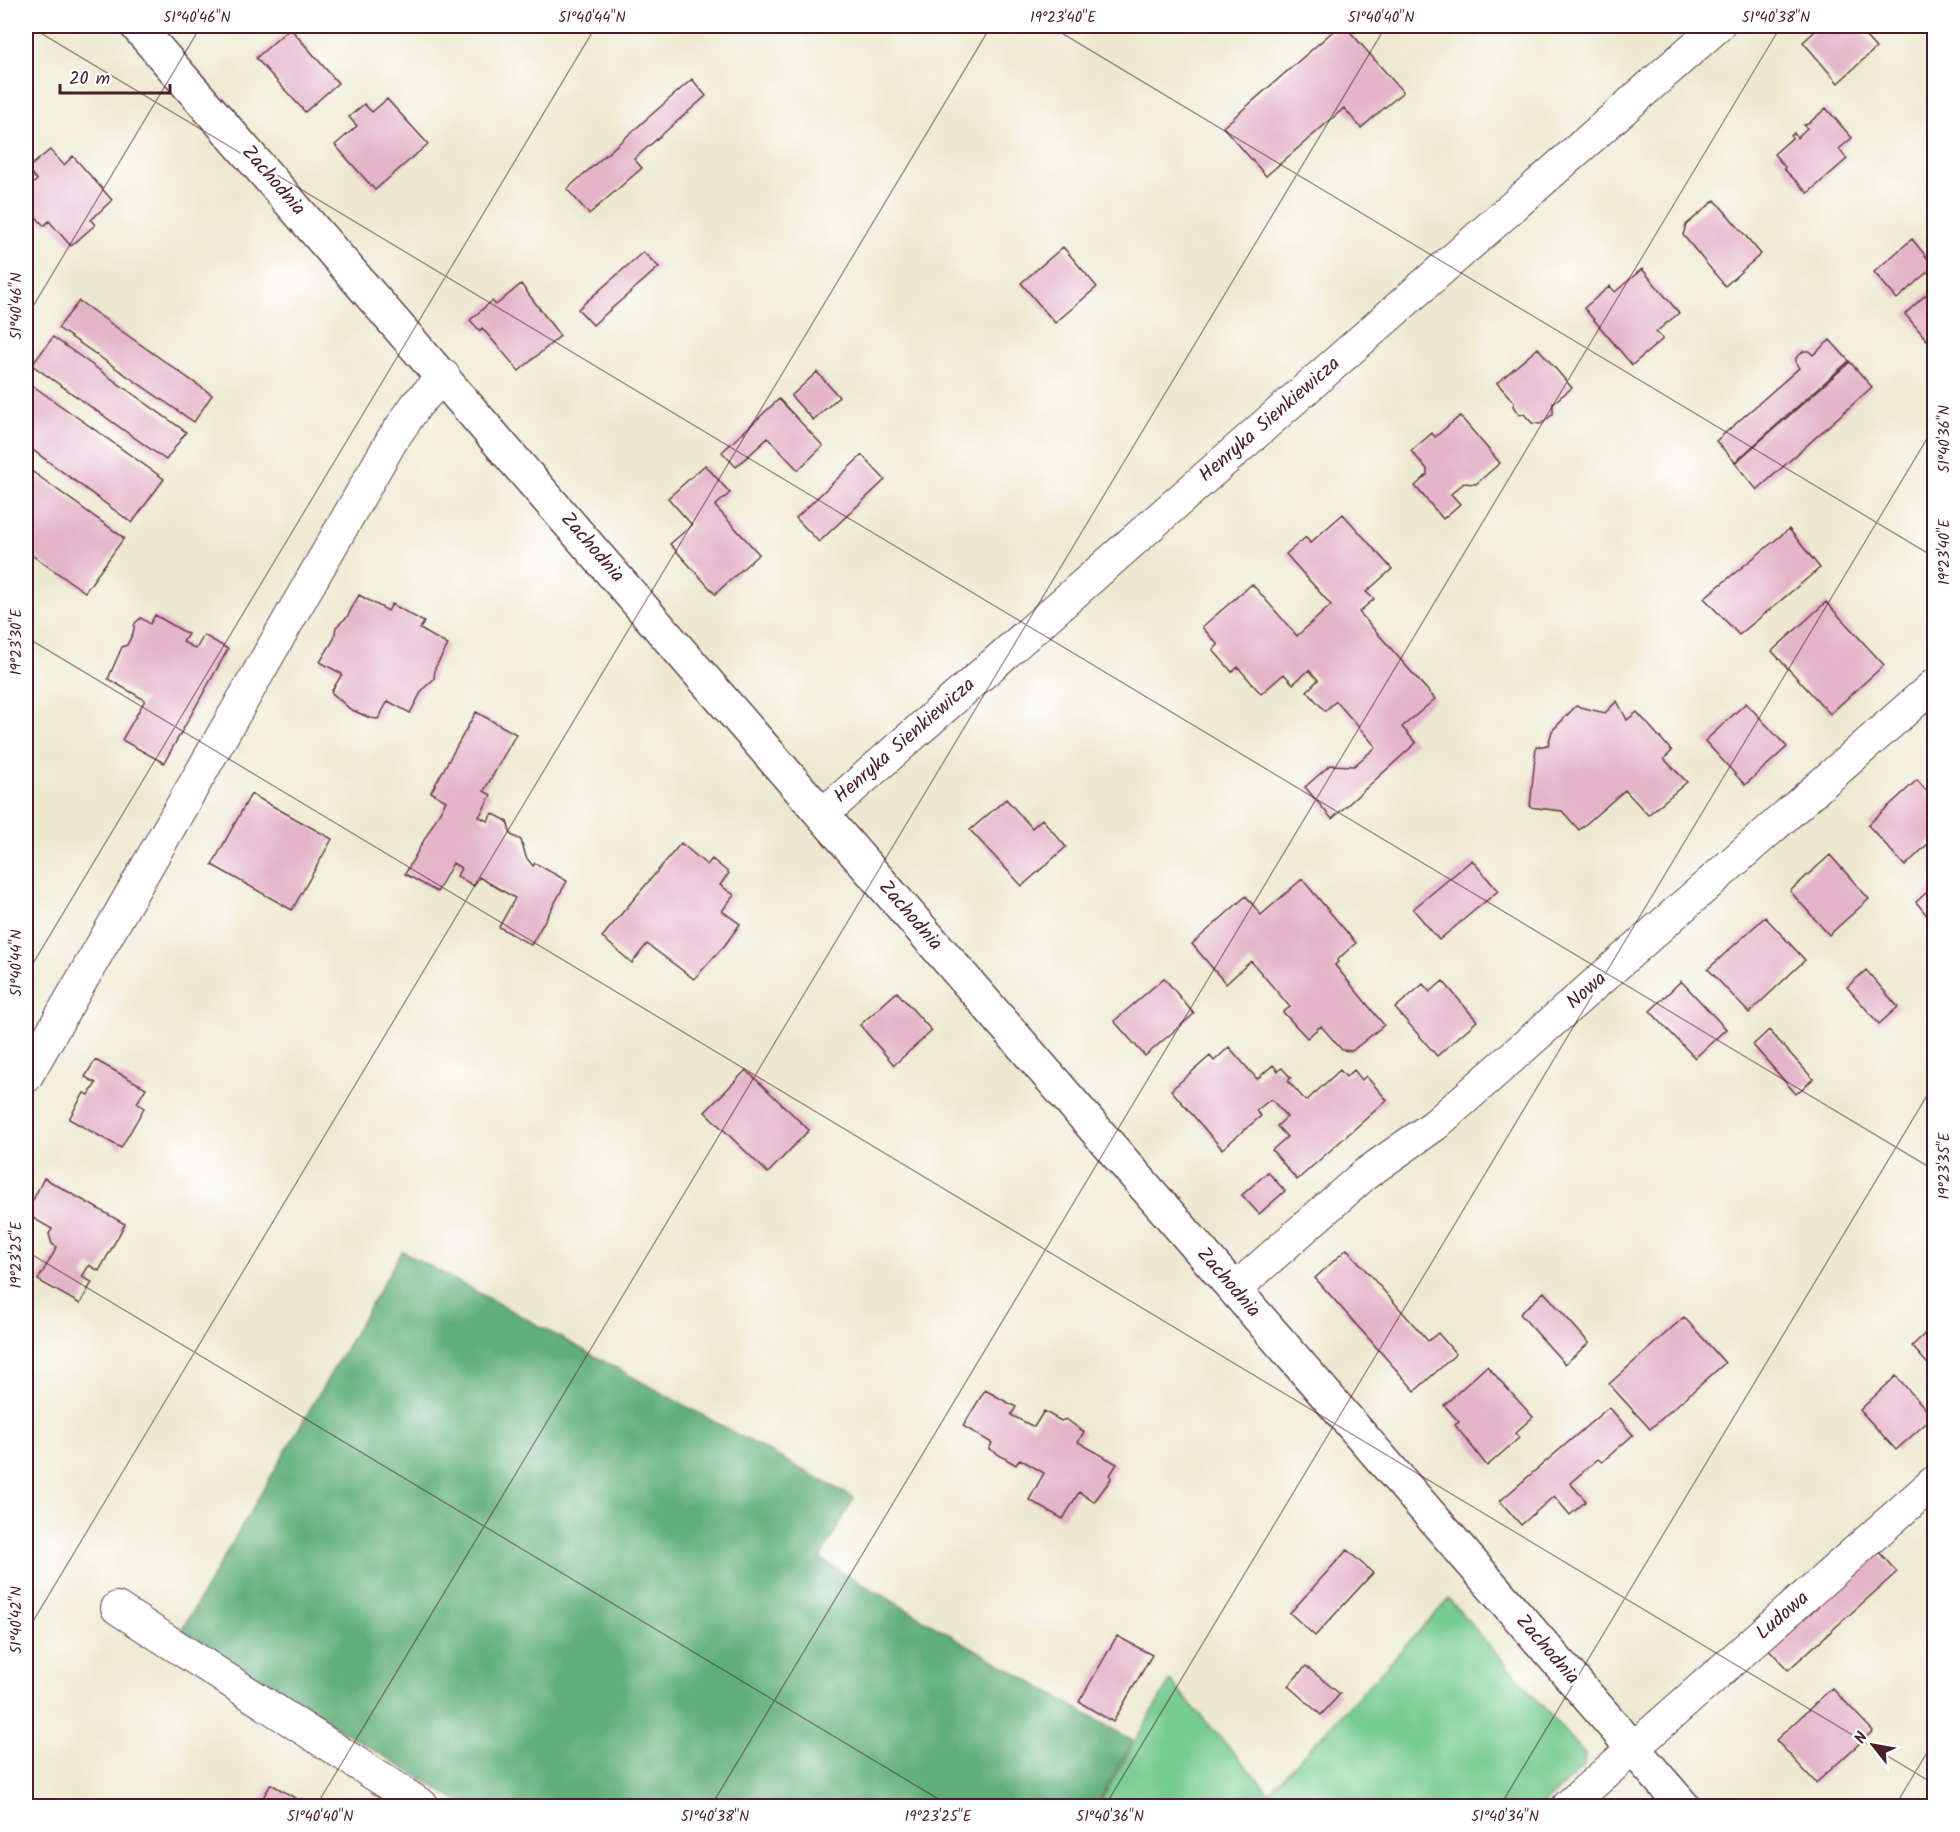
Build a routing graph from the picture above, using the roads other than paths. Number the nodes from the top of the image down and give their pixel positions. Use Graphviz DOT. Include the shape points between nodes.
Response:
graph roads {
  1 [pos="137,26"];
  2 [pos="1718,26"];
  3 [pos="444,376"];
  4 [pos="1935,685"];
  5 [pos="822,815"];
  6 [pos="26,1077"];
  7 [pos="1234,1290"];
  8 [pos="1935,1482"];
  9 [pos="117,1608"];
  10 [pos="1632,1749"];
  11 [pos="423,1806"];
  12 [pos="1568,1806"];
  13 [pos="1683,1806"];
  1 -- 3 [label="street, Zachodnia"];
  2 -- 5 [label="street, Henryka Sienkiewicza"];
  3 -- 5 [label="street, Zachodnia"];
  3 -- 6 [label="street" via="417,404 392,440"];
  4 -- 7 [label="street, Nowa" via="1435,1125 1364,1175"];
  5 -- 7 [label="street, Zachodnia"];
  7 -- 10 [label="street, Zachodnia"];
  8 -- 10 [label="street, Ludowa"];
  9 -- 11 [label="street"];
  10 -- 12 [label="street, Ludowa"];
  10 -- 13 [label="street, Zachodnia"];
}
